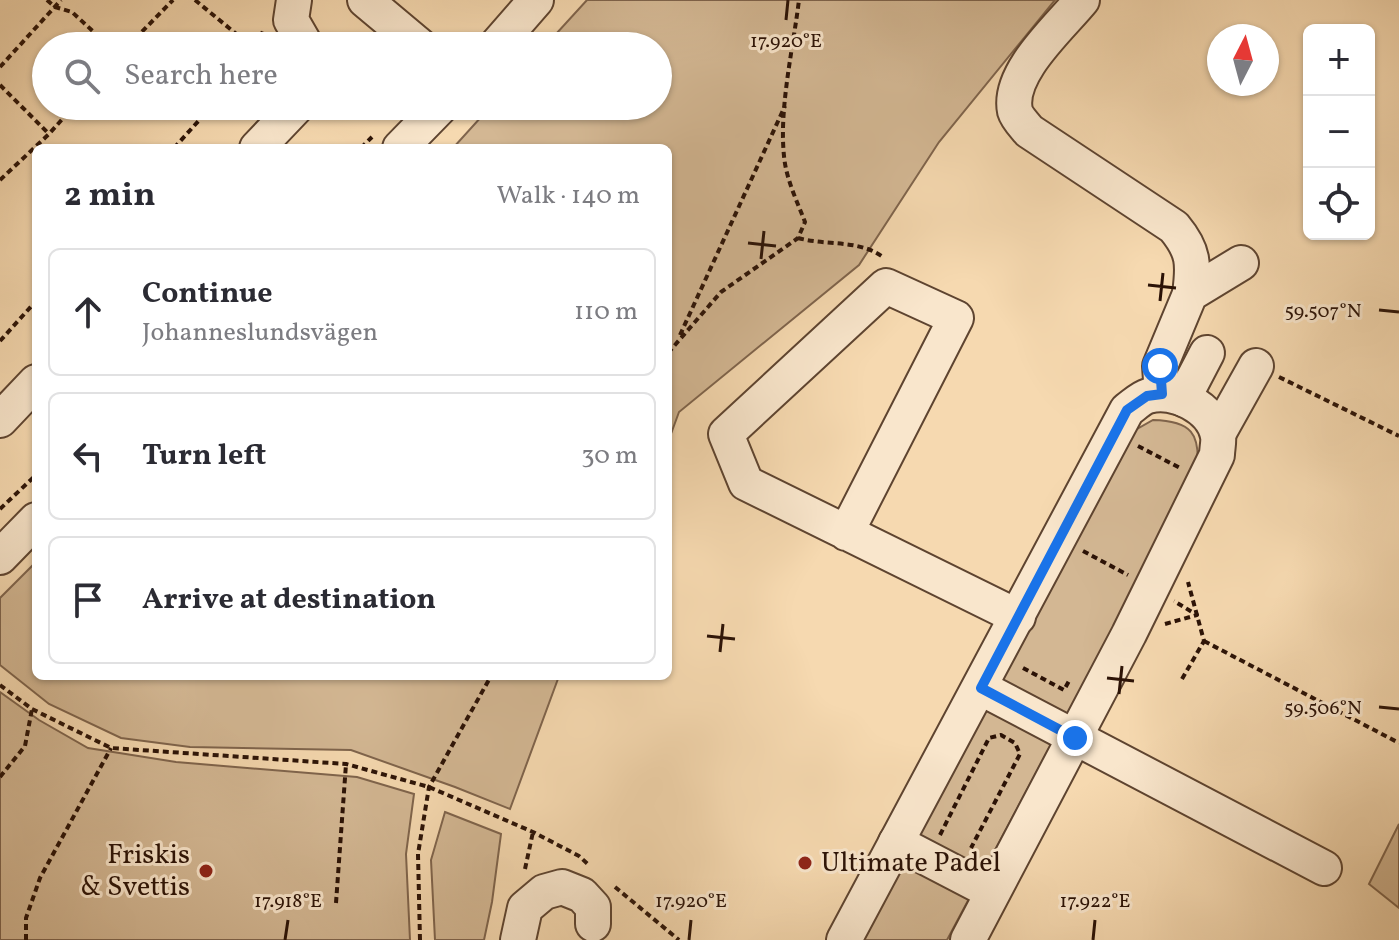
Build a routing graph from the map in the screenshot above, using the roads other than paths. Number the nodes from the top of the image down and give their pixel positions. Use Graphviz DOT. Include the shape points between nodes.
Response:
graph roads {
  1 [pos="294,0"];
  2 [pos="365,0"];
  3 [pos="536,0"];
  4 [pos="1082,0"];
  5 [pos="298,32"];
  6 [pos="403,32"];
  7 [pos="508,32"];
  8 [pos="284,120"];
  9 [pos="427,120"];
  10 [pos="261,144"];
  11 [pos="404,144"];
  12 [pos="1241,263"];
  13 [pos="1190,294"];
  14 [pos="1207,353"];
  15 [pos="1256,366"];
  16 [pos="32,386"];
  17 [pos="1172,396"];
  18 [pos="0,420"];
  19 [pos="1218,434"];
  20 [pos="32,524"];
  21 [pos="846,533"];
  22 [pos="0,557"];
  23 [pos="1018,617"];
  24 [pos="981,688"];
  25 [pos="1075,738"];
  26 [pos="896,842"];
  27 [pos="1324,868"];
  28 [pos="992,892"];
  29 [pos="593,924"];
  30 [pos="518,940"];
  31 [pos="844,940"];
  32 [pos="968,940"];
  1 -- 5 [label="street" via="291,20"];
  2 -- 6 [label="street"];
  3 -- 7 [label="street"];
  4 -- 13 [label="street" via="1026,66 1015,88 1015,113 1029,131 1174,227 1187,243 1194,265"];
  8 -- 10 [label="street"];
  9 -- 11 [label="street"];
  12 -- 13 [label="street"];
  13 -- 17 [label="street" via="1160,366"];
  14 -- 17 [label="street"];
  15 -- 19 [label="street"];
  16 -- 18 [label="street"];
  17 -- 19 [label="street" via="1201,409"];
  17 -- 23 [label="street" via="1147,396 1127,410"];
  19 -- 25 [label="street" via="1217,455"];
  20 -- 22 [label="street"];
  21 -- 21 [label="street" via="746,483 726,434 886,286 956,318"];
  21 -- 23 [label="street"];
  23 -- 24 [label="street"];
  24 -- 25 [label="street"];
  24 -- 26 [label="street"];
  25 -- 27 [label="street"];
  25 -- 28 [label="street"];
  26 -- 28 [label="street"];
  26 -- 31 [label="street"];
  28 -- 32 [label="street"];
  29 -- 30 [label="street" via="593,907 582,895 562,887 544,892 525,908"];
}
